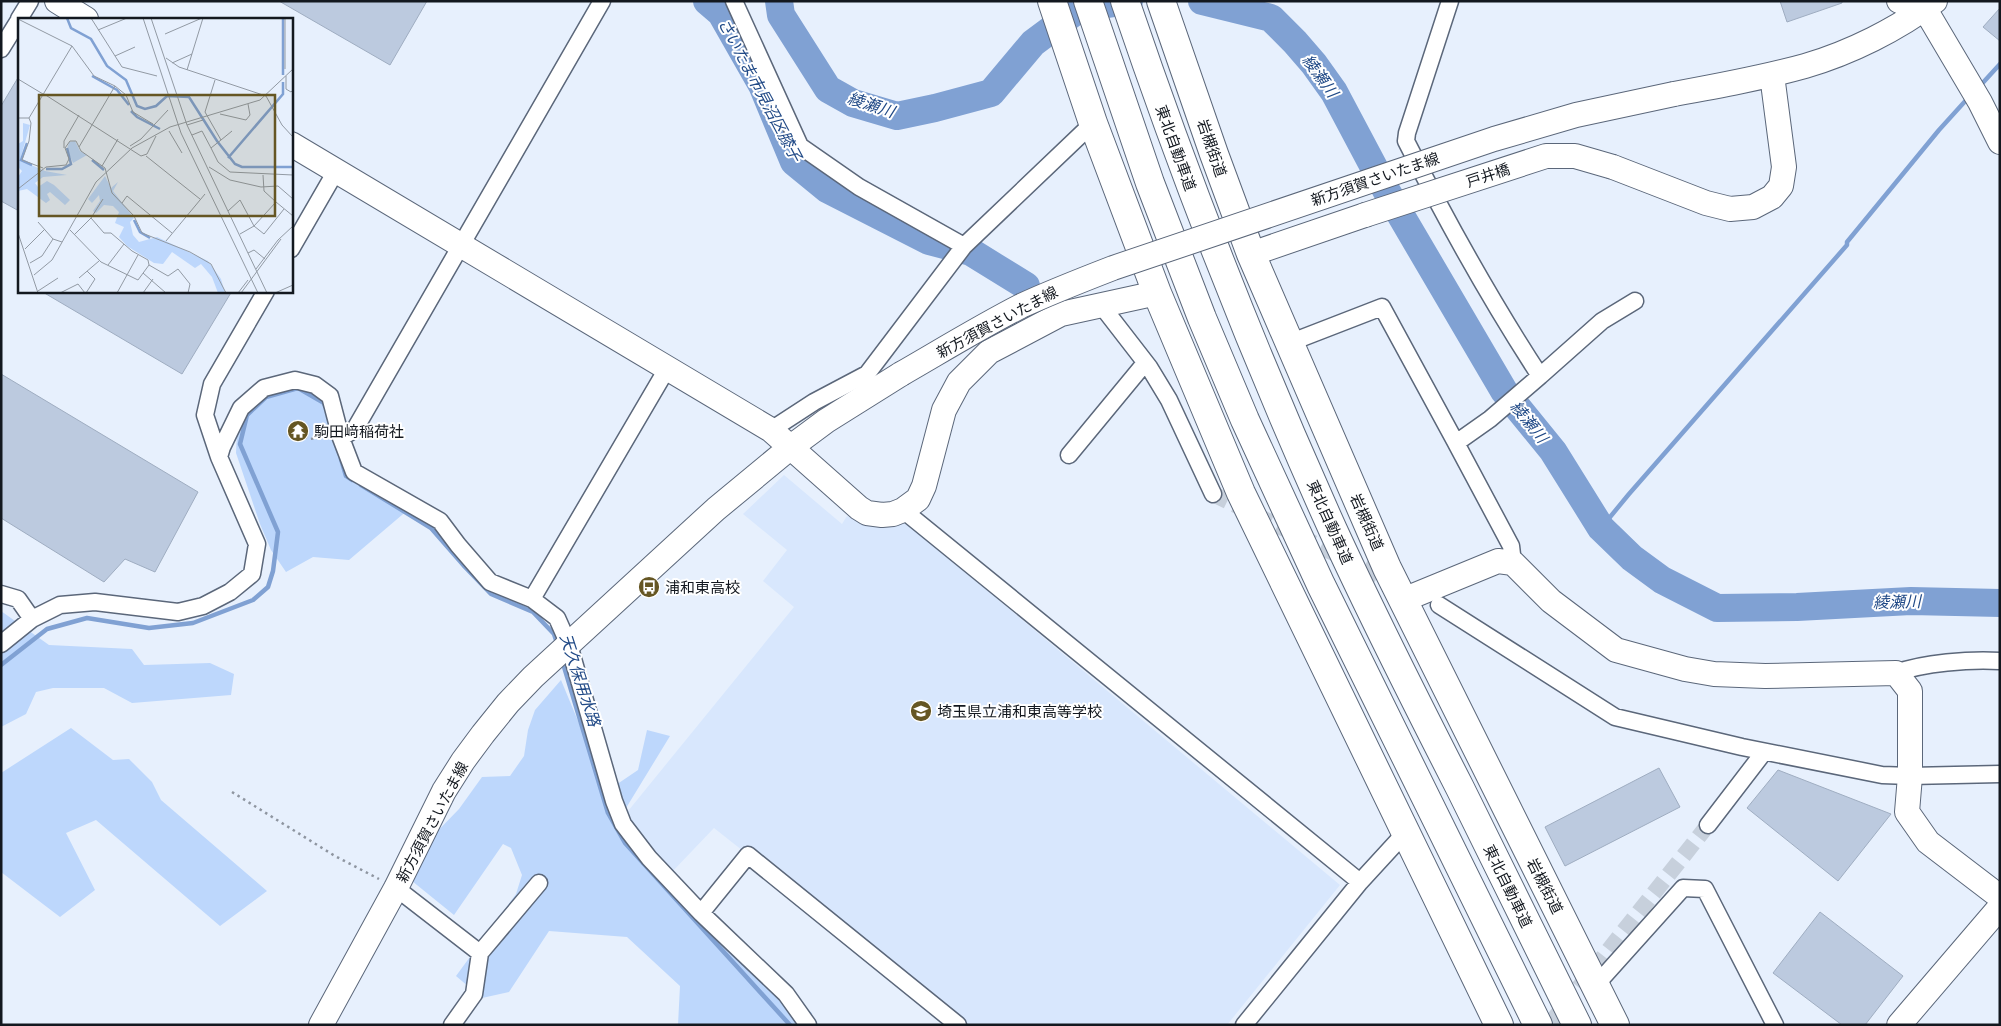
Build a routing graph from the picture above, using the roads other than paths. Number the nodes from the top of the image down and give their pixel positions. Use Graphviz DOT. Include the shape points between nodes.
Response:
graph roads {
  1 [pos="30,1"];
  2 [pos="57,1"];
  3 [pos="602,1"];
  4 [pos="734,1"];
  5 [pos="1052,1"];
  6 [pos="1088,1"];
  7 [pos="1125,1"];
  8 [pos="1161,1"];
  9 [pos="1450,1"];
  10 [pos="1899,1"];
  11 [pos="1930,5"];
  12 [pos="20,18"];
  13 [pos="84,18"];
  14 [pos="18,21"];
  15 [pos="1,49"];
  16 [pos="1772,74"];
  17 [pos="1093,123"];
  18 [pos="2000,142"];
  19 [pos="292,145"];
  20 [pos="336,171"];
  21 [pos="460,246"];
  22 [pos="964,246"];
  23 [pos="292,247"];
  24 [pos="1251,254"];
  25 [pos="265,292"];
  26 [pos="1157,292"];
  27 [pos="1635,300"];
  28 [pos="1101,305"];
  29 [pos="1289,343"];
  30 [pos="1145,363"];
  31 [pos="668,367"];
  32 [pos="1540,376"];
  33 [pos="771,430"];
  34 [pos="334,437"];
  35 [pos="1456,443"];
  36 [pos="791,447"];
  37 [pos="1069,455"];
  38 [pos="220,457"];
  39 [pos="1213,494"];
  40 [pos="903,510"];
  41 [pos="1513,563"];
  42 [pos="1,594"];
  43 [pos="532,599"];
  44 [pos="1403,600"];
  45 [pos="1439,605"];
  46 [pos="32,619"];
  47 [pos="1,644"];
  48 [pos="569,645"];
  49 [pos="2000,661"];
  50 [pos="1896,673"];
  51 [pos="1764,752"];
  52 [pos="2000,774"];
  53 [pos="1910,776"];
  54 [pos="1708,825"];
  55 [pos="1404,833"];
  56 [pos="1360,882"];
  57 [pos="539,883"];
  58 [pos="396,888"];
  59 [pos="2000,897"];
  60 [pos="2000,907"];
  61 [pos="701,913"];
  62 [pos="480,953"];
  63 [pos="1595,986"];
  64 [pos="321,1025"];
  65 [pos="452,1025"];
  66 [pos="808,1025"];
  67 [pos="958,1025"];
  68 [pos="1244,1025"];
  69 [pos="1499,1025"];
  70 [pos="1538,1025"];
  71 [pos="1577,1025"];
  72 [pos="1615,1025"];
  73 [pos="1775,1025"];
  74 [pos="1898,1025"];
  1 -- 12 [label="street"];
  2 -- 13 [label="street"];
  3 -- 21 [label="street"];
  4 -- 22 [label="street" via="800,146 859,187"];
  5 -- 17 [label="highway"];
  6 -- 70 [label="highway" via="1122,106 1202,318 1245,420 1321,585"];
  7 -- 71 [label="highway, 東北自動車道" via="1162,112 1274,397 1392,654"];
  8 -- 24 [label="highway, 岩槻街道"];
  9 -- 32 [label="street" via="1406,141 1439,206"];
  10 -- 11 [label="street"];
  11 -- 16 [label="street, 新方須賀さいたま線" via="1846,51 1807,66"];
  11 -- 18 [label="street"];
  14 -- 15 [label="street"];
  16 -- 24 [label="street, 戸井橋, bridge" via="1784,167 1781,186 1772,197 1753,207 1730,209 1575,156 1546,156"];
  16 -- 36 [label="street, 新方須賀さいたま線, bridge" via="1576,115 1503,136 1068,285 975,331 901,374"];
  17 -- 22 [label="street"];
  17 -- 26 [label="highway"];
  19 -- 20 [label="street"];
  20 -- 21 [label="street"];
  20 -- 23 [label="street"];
  21 -- 31 [label="street"];
  21 -- 34 [label="street" via="354,429"];
  22 -- 33 [label="street" via="867,374 814,402"];
  24 -- 29 [label="highway, 岩槻街道"];
  25 -- 38 [label="street" via="212,384 204,415"];
  26 -- 28 [label="street"];
  26 -- 55 [label="highway" via="1241,493"];
  27 -- 32 [label="street" via="1602,321"];
  28 -- 30 [label="street"];
  28 -- 40 [label="street" via="1060,314 989,352 959,382 944,410 921,493"];
  29 -- 35 [label="street" via="1382,308"];
  29 -- 44 [label="highway, 岩槻街道"];
  30 -- 37 [label="street"];
  30 -- 39 [label="street" via="1169,400"];
  31 -- 33 [label="street"];
  31 -- 43 [label="street"];
  32 -- 35 [label="street"];
  33 -- 36 [label="street"];
  34 -- 38 [label="street" via="330,396 316,386 295,380 264,388 241,408"];
  34 -- 43 [label="street" via="354,472 440,521 490,582"];
  35 -- 41 [label="street" via="1511,546"];
  36 -- 40 [label="street" via="859,508 882,515"];
  36 -- 48 [label="street, 新方須賀さいたま線" via="716,510"];
  38 -- 46 [label="street" via="257,544 252,574 223,596 203,606 178,612 96,602 60,604"];
  40 -- 56 [label="street"];
  41 -- 44 [label="street" via="1498,561"];
  41 -- 50 [label="street" via="1550,601 1616,650 1714,674"];
  42 -- 46 [label="street" via="18,599"];
  43 -- 48 [label="street" via="557,618"];
  44 -- 63 [label="highway, 岩槻街道"];
  45 -- 51 [label="street" via="1615,717"];
  46 -- 47 [label="street"];
  48 -- 58 [label="street, 新方須賀さいたま線" via="508,703 463,761"];
  48 -- 61 [label="street" via="623,824 649,858"];
  49 -- 50 [label="street" via="1911,668"];
  50 -- 53 [label="street" via="1910,691"];
  51 -- 53 [label="street" via="1882,775"];
  51 -- 54 [label="street"];
  52 -- 53 [label="street"];
  53 -- 59 [label="street" via="1907,812 1928,842"];
  55 -- 56 [label="street"];
  55 -- 69 [label="highway"];
  56 -- 68 [label="street"];
  57 -- 62 [label="street"];
  58 -- 62 [label="street"];
  58 -- 64 [label="street, 新方須賀さいたま線"];
  60 -- 74 [label="street"];
  61 -- 66 [label="street" via="786,994"];
  61 -- 67 [label="street" via="748,855"];
  62 -- 65 [label="street" via="474,994"];
  63 -- 72 [label="highway, 岩槻街道"];
  63 -- 73 [label="street" via="1683,888 1705,889"];
}
